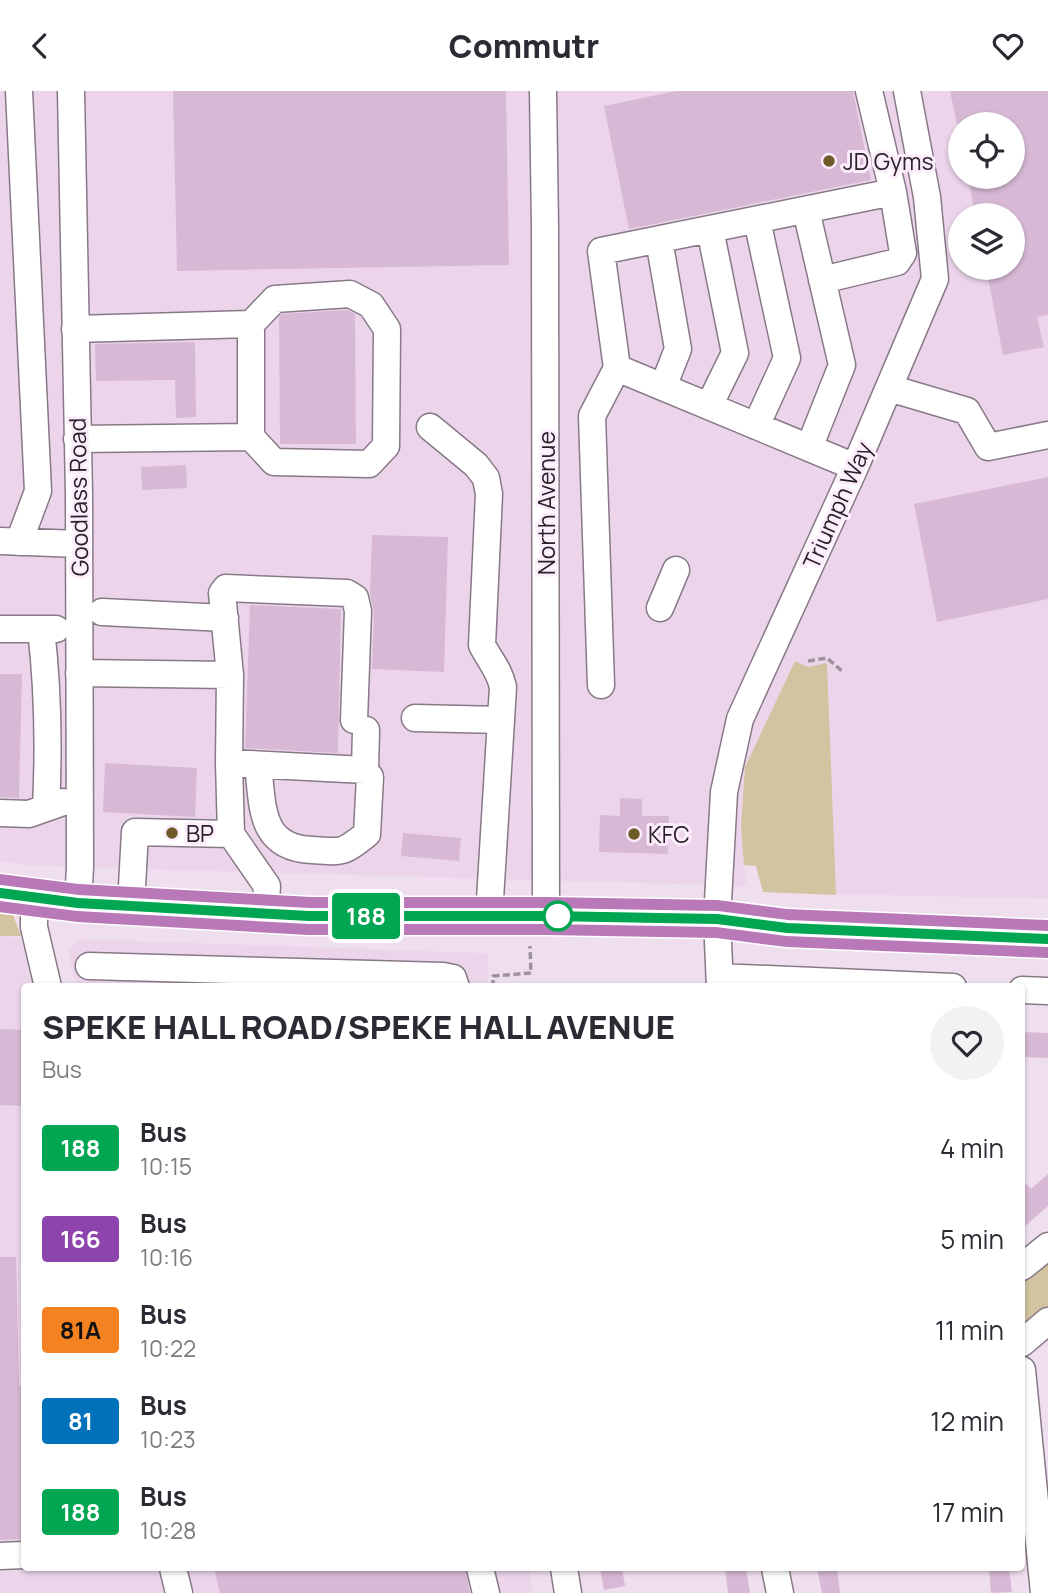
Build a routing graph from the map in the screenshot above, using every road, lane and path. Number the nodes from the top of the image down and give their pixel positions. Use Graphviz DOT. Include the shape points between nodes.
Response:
graph roads {
  1 [pos="19,91"];
  2 [pos="71,91"];
  3 [pos="542,91"];
  4 [pos="869,91"];
  5 [pos="907,91"];
  6 [pos="892,193"];
  7 [pos="806,210"];
  8 [pos="757,220"];
  9 [pos="710,229"];
  10 [pos="659,240"];
  11 [pos="822,280"];
  12 [pos="251,324"];
  13 [pos="75,329"];
  14 [pos="617,367"];
  15 [pos="663,387"];
  16 [pos="888,388"];
  17 [pos="709,406"];
  18 [pos="756,426"];
  19 [pos="430,427"];
  20 [pos="1048,435"];
  21 [pos="251,437"];
  22 [pos="78,439"];
  23 [pos="809,447"];
  24 [pos="855,467"];
  25 [pos="10,542"];
  26 [pos="79,544"];
  27 [pos="676,570"];
  28 [pos="660,608"];
  29 [pos="102,613"];
  30 [pos="225,618"];
  31 [pos="0,629"];
  32 [pos="41,629"];
  33 [pos="79,629"];
  34 [pos="808,661"];
  35 [pos="842,671"];
  36 [pos="79,673"];
  37 [pos="230,675"];
  38 [pos="601,685"];
  39 [pos="415,718"];
  40 [pos="501,720"];
  41 [pos="229,763"];
  42 [pos="258,765"];
  43 [pos="365,770"];
  44 [pos="80,797"];
  45 [pos="46,807"];
  46 [pos="0,813"];
  47 [pos="231,834"];
  48 [pos="17,896"];
  49 [pos="78,903"];
  50 [pos="131,905"];
  51 [pos="265,914"];
  52 [pos="489,916"];
  53 [pos="538,916"];
  54 [pos="717,919"];
  55 [pos="1048,939"];
  56 [pos="89,966"];
  57 [pos="720,982"];
  58 [pos="47,983"];
  59 [pos="455,983"];
  60 [pos="493,983"];
  61 [pos="767,983"];
  62 [pos="1025,990"];
  63 [pos="1048,991"];
  64 [pos="1048,1246"];
  65 [pos="1025,1265"];
  66 [pos="1048,1321"];
  67 [pos="1025,1340"];
  68 [pos="1025,1400"];
  69 [pos="21,1555"];
  70 [pos="0,1556"];
  71 [pos="174,1571"];
  72 [pos="481,1571"];
  73 [pos="564,1571"];
  74 [pos="776,1571"];
  75 [pos="179,1593"];
  76 [pos="486,1593"];
  77 [pos="568,1593"];
  78 [pos="780,1593"];
  79 [pos="1044,1593"];
  1 -- 25 [label="street" via="37,491"];
  2 -- 13 [label="street, Goodlass Road"];
  3 -- 53 [label="street, North Avenue" via="545,241"];
  4 -- 6 [label="street"];
  5 -- 16 [label="street, Triumph Way" via="927,197 935,279"];
  6 -- 7 [label="street"];
  6 -- 11 [label="street" via="903,253 897,262"];
  7 -- 8 [label="street"];
  7 -- 11 [label="street"];
  8 -- 9 [label="street"];
  8 -- 18 [label="street" via="787,358"];
  9 -- 10 [label="street"];
  9 -- 17 [label="street" via="735,353"];
  10 -- 14 [label="street" via="601,251"];
  10 -- 15 [label="street" via="678,348"];
  11 -- 23 [label="street" via="842,365"];
  12 -- 13 [label="street"];
  12 -- 21 [label="street"];
  12 -- 21 [label="street" via="275,299 350,294 372,305 387,329 386,446 369,464 274,462"];
  13 -- 22 [label="street, Goodlass Road"];
  14 -- 15 [label="street"];
  14 -- 38 [label="street" via="592,416"];
  15 -- 17 [label="street"];
  16 -- 20 [label="street" via="967,411 988,447"];
  16 -- 24 [label="street, Triumph Way"];
  17 -- 18 [label="street"];
  18 -- 23 [label="street"];
  19 -- 40 [label="street" via="486,478 482,645 500,671"];
  21 -- 22 [label="street"];
  22 -- 26 [label="street, Goodlass Road"];
  23 -- 24 [label="street"];
  24 -- 54 [label="street, Triumph Way" via="740,719 724,792"];
  25 -- 26 [label="street"];
  26 -- 33 [label="street, Goodlass Road"];
  27 -- 28 [label="street"];
  29 -- 30 [label="street"];
  30 -- 37 [label="street"];
  30 -- 43 [label="street" via="222,593 226,588 346,593 355,598"];
  31 -- 32 [label="street"];
  32 -- 33 [label="street"];
  32 -- 45 [label="street" via="47,681"];
  33 -- 36 [label="street, Goodlass Road"];
  34 -- 35 [label="path" via="827,658"];
  36 -- 37 [label="street"];
  36 -- 44 [label="street, Goodlass Road"];
  37 -- 41 [label="street"];
  39 -- 40 [label="street"];
  40 -- 52 [label="street"];
  41 -- 42 [label="street"];
  41 -- 47 [label="street"];
  42 -- 43 [label="street"];
  42 -- 43 [label="street" via="264,814 276,839 295,850 343,852 366,834 370,778"];
  44 -- 45 [label="street"];
  44 -- 49 [label="street, Goodlass Road"];
  45 -- 46 [label="street" via="29,814"];
  47 -- 50 [label="street" via="135,832"];
  47 -- 51 [label="street" via="267,886"];
  48 -- 49 [label="highway"];
  48 -- 58 [label="street" via="34,927"];
  49 -- 50 [label="highway"];
  50 -- 51 [label="highway"];
  51 -- 52 [label="highway"];
  52 -- 53 [label="highway"];
  53 -- 54 [label="highway"];
  53 -- 60 [label="path" via="531,973 493,976"];
  54 -- 55 [label="highway" via="787,928"];
  54 -- 57 [label="street, Triumph Way"];
  56 -- 59 [label="street" via="443,976"];
  57 -- 61 [label="street"];
  62 -- 63 [label="street"];
  64 -- 65 [label="street"];
  66 -- 67 [label="street"];
  68 -- 79 [label="street"];
  69 -- 70 [label="street"];
  71 -- 75 [label="street"];
  72 -- 76 [label="street"];
  73 -- 77 [label="street"];
  74 -- 78 [label="street"];
}
